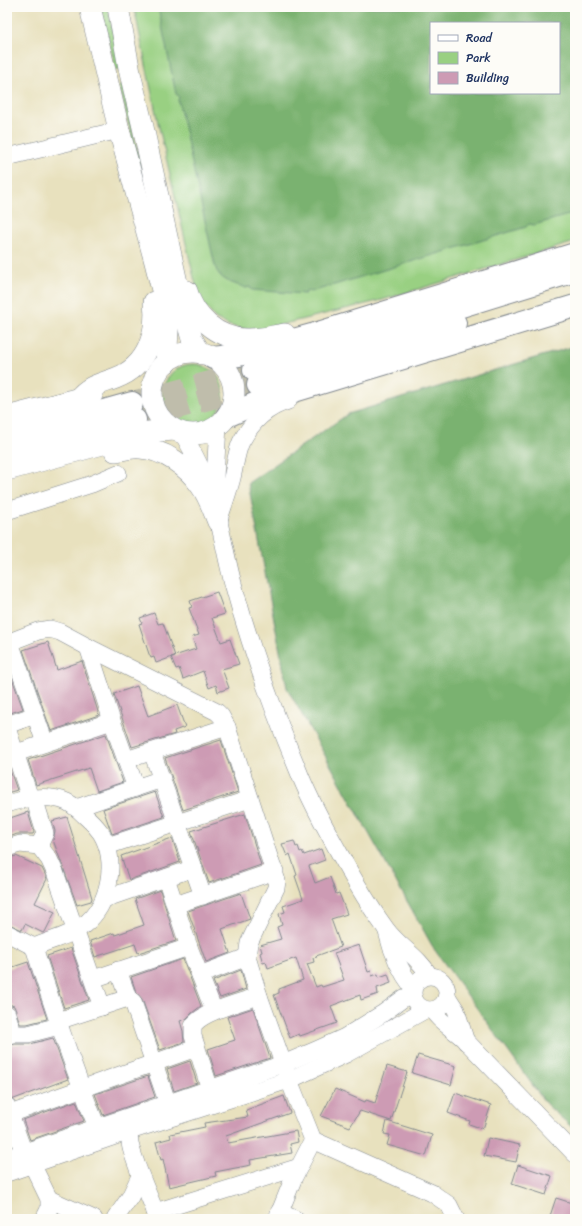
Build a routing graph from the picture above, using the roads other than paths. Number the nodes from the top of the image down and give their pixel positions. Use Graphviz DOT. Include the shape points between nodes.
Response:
graph roads {
  1 [pos="90,7"];
  2 [pos="118,7"];
  3 [pos="119,130"];
  4 [pos="7,158"];
  5 [pos="575,254"];
  6 [pos="164,261"];
  7 [pos="575,272"];
  8 [pos="575,286"];
  9 [pos="575,306"];
  10 [pos="315,334"];
  11 [pos="208,356"];
  12 [pos="162,367"];
  13 [pos="323,383"];
  14 [pos="79,398"];
  15 [pos="7,417"];
  16 [pos="222,421"];
  17 [pos="178,431"];
  18 [pos="7,438"];
  19 [pos="89,448"];
  20 [pos="7,456"];
  21 [pos="7,470"];
  22 [pos="118,473"];
  23 [pos="7,511"];
  24 [pos="218,522"];
  25 [pos="9,642"];
  26 [pos="88,647"];
  27 [pos="35,715"];
  28 [pos="112,721"];
  29 [pos="7,725"];
  30 [pos="227,727"];
  31 [pos="7,728"];
  32 [pos="45,743"];
  33 [pos="152,752"];
  34 [pos="16,753"];
  35 [pos="126,760"];
  36 [pos="162,779"];
  37 [pos="136,788"];
  38 [pos="32,798"];
  39 [pos="250,799"];
  40 [pos="7,804"];
  41 [pos="76,808"];
  42 [pos="178,823"];
  43 [pos="39,846"];
  44 [pos="107,846"];
  45 [pos="7,848"];
  46 [pos="194,868"];
  47 [pos="275,871"];
  48 [pos="166,878"];
  49 [pos="203,896"];
  50 [pos="104,899"];
  51 [pos="175,905"];
  52 [pos="387,930"];
  53 [pos="75,931"];
  54 [pos="7,933"];
  55 [pos="34,947"];
  56 [pos="189,947"];
  57 [pos="247,957"];
  58 [pos="118,970"];
  59 [pos="200,975"];
  60 [pos="429,975"];
  61 [pos="93,979"];
  62 [pos="413,991"];
  63 [pos="259,996"];
  64 [pos="447,996"];
  65 [pos="128,998"];
  66 [pos="102,1007"];
  67 [pos="429,1010"];
  68 [pos="214,1011"];
  69 [pos="7,1014"];
  70 [pos="408,1019"];
  71 [pos="58,1024"];
  72 [pos="445,1024"];
  73 [pos="10,1035"];
  74 [pos="466,1042"];
  75 [pos="196,1048"];
  76 [pos="153,1062"];
  77 [pos="283,1064"];
  78 [pos="289,1080"];
  79 [pos="81,1089"];
  80 [pos="210,1090"];
  81 [pos="168,1104"];
  82 [pos="8,1110"];
  83 [pos="128,1124"];
  84 [pos="97,1127"];
  85 [pos="313,1140"];
  86 [pos="575,1154"];
  87 [pos="7,1158"];
  88 [pos="28,1158"];
  89 [pos="299,1167"];
  90 [pos="7,1173"];
  91 [pos="140,1176"];
  92 [pos="49,1199"];
  93 [pos="278,1215"];
  94 [pos="156,1216"];
  95 [pos="44,1219"];
  96 [pos="94,1219"];
  97 [pos="115,1219"];
  98 [pos="295,1219"];
  99 [pos="456,1219"];
  1 -- 3 [label="main road"];
  2 -- 6 [label="main road" via="143,127"];
  3 -- 4 [label="street"];
  3 -- 6 [label="main road"];
  5 -- 10 [label="highway"];
  6 -- 10 [label="main road" via="182,273 198,314 223,334 253,339 291,333"];
  6 -- 11 [label="main road" via="181,300 189,332 195,344"];
  6 -- 12 [label="main road" via="168,340"];
  6 -- 14 [label="main road" via="153,285 155,320 150,346 144,357 128,372 89,388"];
  7 -- 8 [label="highway" via="256,377"];
  9 -- 13 [label="highway"];
  10 -- 11 [label="highway" via="239,354"];
  11 -- 12 [label="main road" via="184,354 174,357"];
  11 -- 16 [label="main road" via="222,365 233,384 232,406"];
  12 -- 14 [label="main road" via="123,386"];
  12 -- 17 [label="main road" via="152,389 154,409 166,424"];
  13 -- 16 [label="highway" via="255,403"];
  13 -- 24 [label="street" via="299,398 282,402 272,408 248,431 241,443"];
  14 -- 15 [label="main road"];
  16 -- 17 [label="main road" via="197,434"];
  16 -- 24 [label="street" via="215,478"];
  17 -- 19 [label="main road" via="148,432"];
  17 -- 24 [label="street" via="195,455 209,488"];
  18 -- 20 [label="highway" via="133,411 67,437"];
  19 -- 21 [label="main road"];
  19 -- 24 [label="main road" via="112,451 140,448 160,452 178,462 201,486"];
  22 -- 23 [label="street"];
  24 -- 52 [label="street" via="234,586 264,684 298,771 344,861"];
  25 -- 26 [label="street" via="50,629"];
  25 -- 27 [label="street"];
  26 -- 28 [label="street"];
  26 -- 30 [label="street" via="217,712"];
  27 -- 29 [label="street"];
  27 -- 32 [label="street"];
  28 -- 32 [label="street"];
  28 -- 35 [label="street"];
  30 -- 33 [label="street"];
  30 -- 39 [label="street"];
  31 -- 34 [label="street"];
  32 -- 34 [label="street"];
  33 -- 35 [label="street"];
  33 -- 36 [label="street"];
  34 -- 38 [label="street"];
  35 -- 37 [label="street"];
  36 -- 37 [label="street"];
  36 -- 42 [label="street"];
  37 -- 41 [label="street"];
  38 -- 40 [label="street"];
  38 -- 41 [label="street" via="52,798 67,802"];
  38 -- 43 [label="street" via="45,833"];
  39 -- 42 [label="street"];
  39 -- 47 [label="street"];
  41 -- 44 [label="street" via="101,833"];
  42 -- 44 [label="street"];
  42 -- 46 [label="street"];
  43 -- 45 [label="street" via="20,844"];
  43 -- 53 [label="street" via="55,872"];
  44 -- 50 [label="street" via="110,864"];
  46 -- 48 [label="street"];
  46 -- 49 [label="street"];
  47 -- 49 [label="street"];
  47 -- 57 [label="street" via="276,888 250,943"];
  48 -- 50 [label="street"];
  48 -- 51 [label="street"];
  49 -- 51 [label="street"];
  50 -- 53 [label="street" via="85,924"];
  51 -- 56 [label="street"];
  52 -- 60 [label="street"];
  52 -- 62 [label="street" via="394,956"];
  53 -- 55 [label="street"];
  53 -- 61 [label="street"];
  54 -- 55 [label="street"];
  55 -- 71 [label="street"];
  56 -- 58 [label="street"];
  56 -- 59 [label="street"];
  57 -- 59 [label="street"];
  57 -- 63 [label="street"];
  58 -- 61 [label="street"];
  58 -- 65 [label="street"];
  59 -- 68 [label="street"];
  60 -- 62 [label="street" via="418,980"];
  60 -- 64 [label="street" via="443,982"];
  61 -- 66 [label="street"];
  62 -- 67 [label="street" via="415,1003"];
  62 -- 77 [label="street" via="345,1037"];
  63 -- 68 [label="street"];
  63 -- 77 [label="street"];
  64 -- 67 [label="street" via="443,1004"];
  64 -- 74 [label="street" via="456,1010"];
  65 -- 66 [label="street"];
  65 -- 76 [label="street" via="132,1002"];
  66 -- 71 [label="street"];
  67 -- 70 [label="street"];
  67 -- 72 [label="street"];
  68 -- 75 [label="street" via="199,1019 193,1026"];
  69 -- 73 [label="street"];
  70 -- 72 [label="street" via="428,1018"];
  70 -- 78 [label="street" via="346,1054"];
  71 -- 73 [label="street" via="28,1034"];
  71 -- 79 [label="street"];
  72 -- 74 [label="street"];
  74 -- 86 [label="street"];
  75 -- 76 [label="street"];
  75 -- 80 [label="street"];
  76 -- 79 [label="street"];
  76 -- 81 [label="street"];
  77 -- 78 [label="street"];
  77 -- 80 [label="street"];
  78 -- 83 [label="street"];
  78 -- 85 [label="street"];
  79 -- 82 [label="street"];
  79 -- 84 [label="street"];
  80 -- 81 [label="street"];
  81 -- 83 [label="street"];
  82 -- 88 [label="street"];
  83 -- 84 [label="street"];
  83 -- 88 [label="street"];
  83 -- 91 [label="street"];
  84 -- 88 [label="street"];
  85 -- 89 [label="street"];
  85 -- 99 [label="street" via="432,1193 450,1205"];
  87 -- 88 [label="street"];
  88 -- 90 [label="street"];
  88 -- 92 [label="street"];
  89 -- 93 [label="street"];
  89 -- 94 [label="street"];
  91 -- 94 [label="street"];
  91 -- 97 [label="street"];
  92 -- 95 [label="street" via="49,1209"];
  92 -- 96 [label="street"];
  93 -- 98 [label="street"];
}
